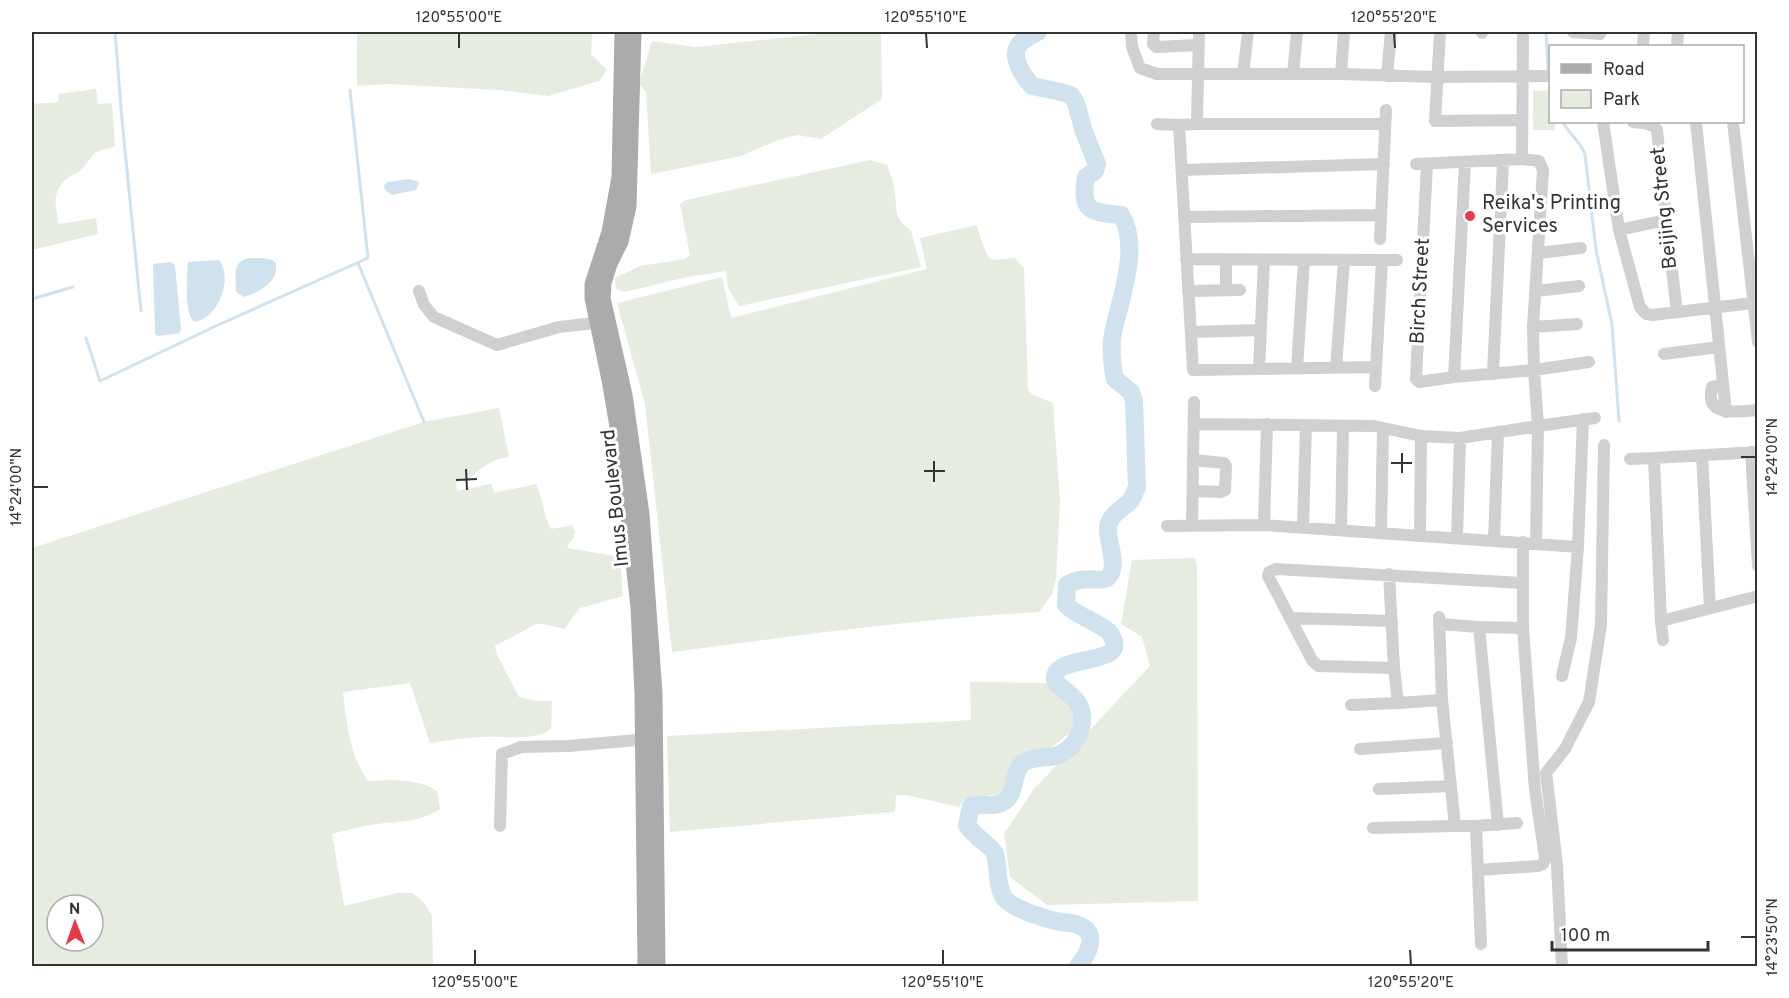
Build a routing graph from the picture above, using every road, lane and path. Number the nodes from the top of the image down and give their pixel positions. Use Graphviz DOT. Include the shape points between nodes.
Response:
graph roads {
  1 [pos="622,32"];
  2 [pos="634,32"];
  3 [pos="1131,32"];
  4 [pos="1154,32"];
  5 [pos="1199,32"];
  6 [pos="1248,32"];
  7 [pos="1297,32"];
  8 [pos="1344,32"];
  9 [pos="1391,32"];
  10 [pos="1440,32"];
  11 [pos="1523,32"];
  12 [pos="1573,32"];
  13 [pos="1600,37"];
  14 [pos="1197,45"];
  15 [pos="1197,74"];
  16 [pos="1243,74"];
  17 [pos="1293,74"];
  18 [pos="1341,74"];
  19 [pos="1387,76"];
  20 [pos="1523,76"];
  21 [pos="1549,76"];
  22 [pos="1437,77"];
  23 [pos="1386,110"];
  24 [pos="1521,120"];
  25 [pos="1603,123"];
  26 [pos="1642,123"];
  27 [pos="1696,123"];
  28 [pos="1733,123"];
  29 [pos="1157,124"];
  30 [pos="1197,124"];
  31 [pos="1384,124"];
  32 [pos="1179,125"];
  33 [pos="1522,159"];
  34 [pos="1503,162"];
  35 [pos="1465,163"];
  36 [pos="1384,165"];
  37 [pos="1182,170"];
  38 [pos="1381,215"];
  39 [pos="1184,217"];
  40 [pos="1665,220"];
  41 [pos="1619,230"];
  42 [pos="1380,239"];
  43 [pos="1581,248"];
  44 [pos="1538,253"];
  45 [pos="1186,259"];
  46 [pos="1226,260"];
  47 [pos="1264,260"];
  48 [pos="1304,260"];
  49 [pos="1344,260"];
  50 [pos="1382,260"];
  51 [pos="1396,260"];
  52 [pos="1579,286"];
  53 [pos="1226,290"];
  54 [pos="1240,290"];
  55 [pos="419,291"];
  56 [pos="1188,291"];
  57 [pos="1536,291"];
  58 [pos="1753,303"];
  59 [pos="1715,308"];
  60 [pos="1677,312"];
  61 [pos="602,322"];
  62 [pos="1577,324"];
  63 [pos="1533,327"];
  64 [pos="1261,330"];
  65 [pos="1191,332"];
  66 [pos="1758,342"];
  67 [pos="1719,346"];
  68 [pos="1664,354"];
  69 [pos="1589,362"];
  70 [pos="1376,367"];
  71 [pos="1259,368"];
  72 [pos="1297,368"];
  73 [pos="1336,368"];
  74 [pos="1534,370"];
  75 [pos="1493,374"];
  76 [pos="1454,377"];
  77 [pos="1375,386"];
  78 [pos="1194,402"];
  79 [pos="1758,410"];
  80 [pos="1195,424"];
  81 [pos="1267,424"];
  82 [pos="1306,425"];
  83 [pos="1343,426"];
  84 [pos="1538,426"];
  85 [pos="1383,428"];
  86 [pos="1498,432"];
  87 [pos="1421,436"];
  88 [pos="1460,438"];
  89 [pos="1604,445"];
  90 [pos="1754,452"];
  91 [pos="1702,455"];
  92 [pos="1654,458"];
  93 [pos="1630,459"];
  94 [pos="1194,460"];
  95 [pos="1193,491"];
  96 [pos="1264,525"];
  97 [pos="1167,526"];
  98 [pos="1192,526"];
  99 [pos="1303,528"];
  100 [pos="1341,530"];
  101 [pos="1381,533"];
  102 [pos="1420,536"];
  103 [pos="1457,538"];
  104 [pos="1494,541"];
  105 [pos="1523,542"];
  106 [pos="1536,544"];
  107 [pos="1578,547"];
  108 [pos="1758,566"];
  109 [pos="1389,574"];
  110 [pos="1522,583"];
  111 [pos="1758,596"];
  112 [pos="1710,609"];
  113 [pos="1291,618"];
  114 [pos="1392,621"];
  115 [pos="1661,621"];
  116 [pos="1479,627"];
  117 [pos="1523,628"];
  118 [pos="1663,640"];
  119 [pos="1394,668"];
  120 [pos="1562,676"];
  121 [pos="1442,700"];
  122 [pos="1398,704"];
  123 [pos="1351,705"];
  124 [pos="649,739"];
  125 [pos="1447,743"];
  126 [pos="1360,749"];
  127 [pos="1451,786"];
  128 [pos="1379,789"];
  129 [pos="1517,823"];
  130 [pos="1498,825"];
  131 [pos="500,826"];
  132 [pos="1455,826"];
  133 [pos="1476,826"];
  134 [pos="1372,828"];
  135 [pos="1478,870"];
  136 [pos="1481,944"];
  137 [pos="645,966"];
  138 [pos="658,966"];
  139 [pos="1562,966"];
  1 -- 61 [label="main road, Imus Boulevard" via="619,177 609,232 592,284 592,298"];
  2 -- 61 [label="main road, Imus Boulevard" via="629,206 626,225 604,283"];
  3 -- 15 [label="street" via="1140,68 1157,74"];
  4 -- 14 [label="street" via="1156,47"];
  5 -- 14 [label="street"];
  6 -- 16 [label="street"];
  7 -- 17 [label="street"];
  8 -- 18 [label="street"];
  9 -- 19 [label="street"];
  10 -- 22 [label="street"];
  11 -- 20 [label="street"];
  12 -- 13 [label="street"];
  14 -- 15 [label="street"];
  15 -- 16 [label="street"];
  15 -- 30 [label="street"];
  16 -- 17 [label="street"];
  17 -- 18 [label="street"];
  18 -- 19 [label="street"];
  19 -- 22 [label="street"];
  20 -- 21 [label="street"];
  20 -- 22 [label="street"];
  20 -- 24 [label="street"];
  22 -- 24 [label="street" via="1435,121"];
  23 -- 31 [label="street"];
  24 -- 33 [label="street"];
  25 -- 41 [label="street"];
  26 -- 40 [label="street, Beijing Street" via="1657,130"];
  27 -- 59 [label="street"];
  28 -- 58 [label="street"];
  29 -- 32 [label="street"];
  30 -- 31 [label="street"];
  30 -- 32 [label="street"];
  31 -- 36 [label="street"];
  32 -- 37 [label="street"];
  33 -- 34 [label="street"];
  33 -- 44 [label="street" via="1539,161 1543,170"];
  34 -- 35 [label="street"];
  34 -- 75 [label="street"];
  35 -- 76 [label="street"];
  35 -- 76 [label="street, Birch Street" via="1421,164 1416,379 1419,382"];
  36 -- 37 [label="street"];
  36 -- 38 [label="street"];
  37 -- 39 [label="street"];
  38 -- 39 [label="street"];
  38 -- 42 [label="street"];
  39 -- 45 [label="street"];
  40 -- 41 [label="street"];
  40 -- 60 [label="street, Beijing Street"];
  41 -- 60 [label="street" via="1640,307 1653,315"];
  43 -- 44 [label="street"];
  44 -- 57 [label="street"];
  45 -- 46 [label="street"];
  45 -- 56 [label="street"];
  46 -- 47 [label="street"];
  46 -- 53 [label="street"];
  47 -- 48 [label="street"];
  47 -- 64 [label="street"];
  48 -- 49 [label="street"];
  48 -- 72 [label="street"];
  49 -- 50 [label="street"];
  49 -- 73 [label="street"];
  50 -- 51 [label="street"];
  50 -- 70 [label="street"];
  52 -- 57 [label="street"];
  53 -- 54 [label="street"];
  53 -- 56 [label="street"];
  55 -- 61 [label="street" via="434,317 496,345 559,327"];
  56 -- 65 [label="street"];
  57 -- 63 [label="street"];
  58 -- 59 [label="street"];
  58 -- 66 [label="street"];
  59 -- 60 [label="street"];
  59 -- 67 [label="street"];
  61 -- 124 [label="main road, Imus Boulevard" via="610,385 626,444"];
  62 -- 63 [label="street"];
  63 -- 74 [label="street"];
  64 -- 65 [label="street"];
  64 -- 71 [label="street"];
  65 -- 71 [label="street" via="1196,372"];
  67 -- 68 [label="street"];
  67 -- 79 [label="street" via="1726,412"];
  69 -- 74 [label="street"];
  70 -- 73 [label="street"];
  70 -- 77 [label="street"];
  71 -- 72 [label="street"];
  72 -- 73 [label="street"];
  74 -- 75 [label="street"];
  74 -- 84 [label="street"];
  75 -- 76 [label="street"];
  78 -- 80 [label="street"];
  80 -- 81 [label="street"];
  80 -- 94 [label="street"];
  81 -- 82 [label="street"];
  81 -- 96 [label="street"];
  82 -- 83 [label="street"];
  82 -- 99 [label="street"];
  83 -- 85 [label="street"];
  83 -- 100 [label="street"];
  84 -- 86 [label="street"];
  84 -- 106 [label="street"];
  84 -- 107 [label="street" via="1589,418"];
  85 -- 87 [label="street"];
  85 -- 101 [label="street"];
  86 -- 88 [label="street"];
  86 -- 104 [label="street"];
  87 -- 88 [label="street"];
  87 -- 102 [label="street"];
  88 -- 103 [label="street"];
  89 -- 139 [label="street" via="1601,625 1589,702 1565,749 1546,773 1557,865"];
  90 -- 91 [label="street"];
  90 -- 108 [label="street"];
  91 -- 92 [label="street"];
  91 -- 112 [label="street"];
  92 -- 93 [label="street"];
  92 -- 115 [label="street"];
  94 -- 95 [label="street"];
  94 -- 95 [label="street" via="1226,466 1225,490"];
  95 -- 98 [label="street"];
  96 -- 98 [label="street"];
  96 -- 99 [label="street"];
  97 -- 98 [label="street"];
  99 -- 100 [label="street"];
  100 -- 101 [label="street"];
  101 -- 102 [label="street"];
  102 -- 103 [label="street"];
  103 -- 104 [label="street"];
  104 -- 105 [label="street"];
  105 -- 106 [label="street"];
  105 -- 110 [label="street"];
  106 -- 107 [label="street"];
  107 -- 120 [label="street" via="1571,638"];
  109 -- 110 [label="street"];
  109 -- 113 [label="street" via="1276,569 1269,572"];
  109 -- 114 [label="street"];
  110 -- 117 [label="street"];
  111 -- 112 [label="street"];
  112 -- 115 [label="street"];
  113 -- 114 [label="street"];
  113 -- 119 [label="street" via="1318,666"];
  114 -- 119 [label="street"];
  115 -- 118 [label="street"];
  116 -- 117 [label="street"];
  116 -- 121 [label="street" via="1439,621"];
  116 -- 130 [label="street"];
  117 -- 135 [label="street" via="1545,858 1538,866"];
  119 -- 122 [label="street"];
  121 -- 122 [label="street"];
  121 -- 125 [label="street"];
  122 -- 123 [label="street"];
  124 -- 131 [label="street" via="521,747 502,754"];
  124 -- 137 [label="main road, Imus Boulevard"];
  124 -- 138 [label="main road, Imus Boulevard"];
  125 -- 126 [label="street"];
  125 -- 127 [label="street"];
  127 -- 128 [label="street"];
  127 -- 132 [label="street"];
  129 -- 130 [label="street"];
  130 -- 133 [label="street"];
  132 -- 133 [label="street"];
  132 -- 134 [label="street"];
  133 -- 135 [label="street"];
  135 -- 136 [label="street"];
}
